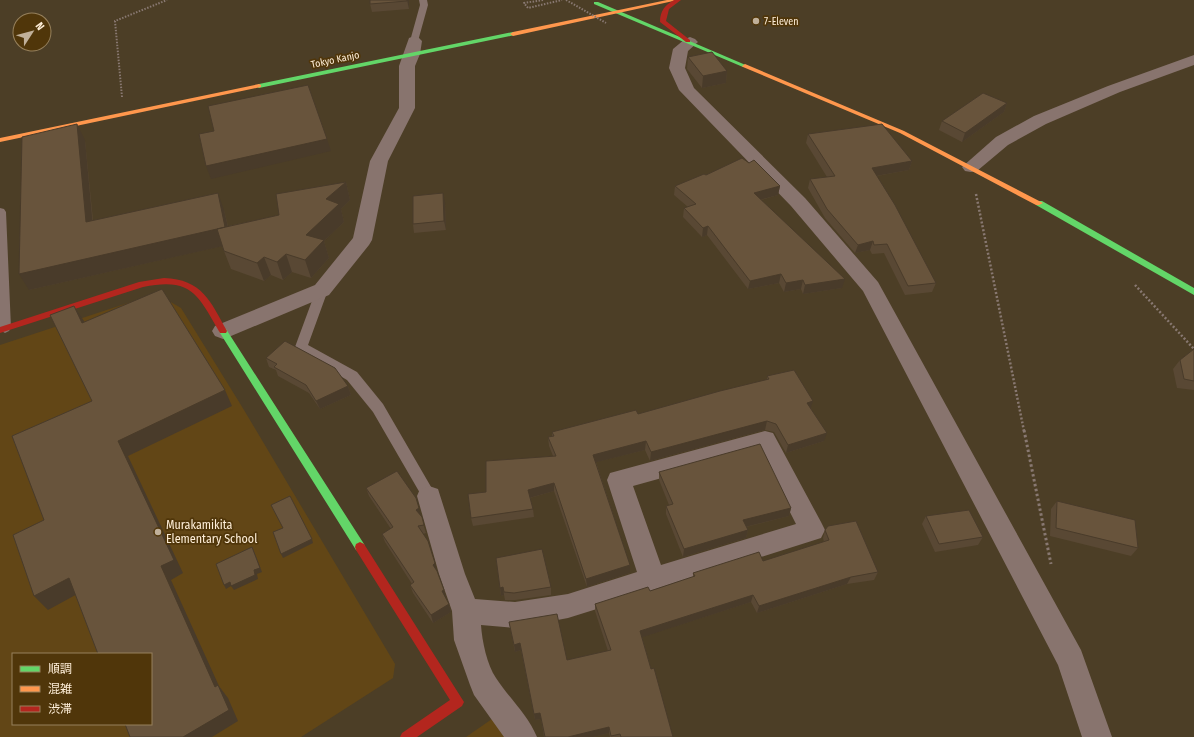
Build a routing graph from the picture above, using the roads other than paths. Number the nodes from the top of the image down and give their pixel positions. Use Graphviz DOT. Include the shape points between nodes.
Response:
graph roads {
  1 [pos="423,0"];
  2 [pos="611,0"];
  3 [pos="676,0"];
  4 [pos="591,3"];
  5 [pos="617,12"];
  6 [pos="689,42"];
  7 [pos="413,44"];
  8 [pos="1194,60"];
  9 [pos="0,140"];
  10 [pos="971,167"];
  11 [pos="0,212"];
  12 [pos="322,290"];
  13 [pos="1194,292"];
  14 [pos="2,329"];
  15 [pos="223,331"];
  16 [pos="429,496"];
  17 [pos="653,580"];
  18 [pos="466,611"];
  19 [pos="484,685"];
  20 [pos="458,702"];
  21 [pos="406,737"];
  22 [pos="522,737"];
  23 [pos="1097,737"];
  1 -- 7 [label="lane" via="424,5"];
  2 -- 4 [label="main road"];
  3 -- 5 [label="main road, Tokyo Kanjo"];
  3 -- 6 [label="main road" via="662,14 663,22"];
  4 -- 5 [label="main road"];
  5 -- 6 [label="main road"];
  5 -- 7 [label="main road, Tokyo Kanjo"];
  6 -- 10 [label="main road" via="902,132"];
  6 -- 23 [label="street" via="681,49 677,68 687,90 798,202 871,287 1071,660"];
  7 -- 9 [label="main road, Tokyo Kanjo"];
  7 -- 12 [label="street" via="407,66 407,108 379,161 362,240"];
  8 -- 10 [label="street" via="1114,89 1040,120 1002,141"];
  10 -- 13 [label="main road"];
  11 -- 14 [label="lane"];
  12 -- 15 [label="street"];
  12 -- 16 [label="lane" via="300,348 352,376 378,408"];
  14 -- 15 [label="main road" via="142,284 164,280 185,283 199,292"];
  15 -- 20 [label="main road"];
  16 -- 18 [label="street"];
  17 -- 17 [label="street" via="619,480 765,440 812,530"];
  17 -- 18 [label="street" via="568,606 515,615"];
  18 -- 19 [label="street" via="468,640"];
  19 -- 20 [label="street"];
  19 -- 22 [label="street"];
  20 -- 21 [label="main road"];
}
